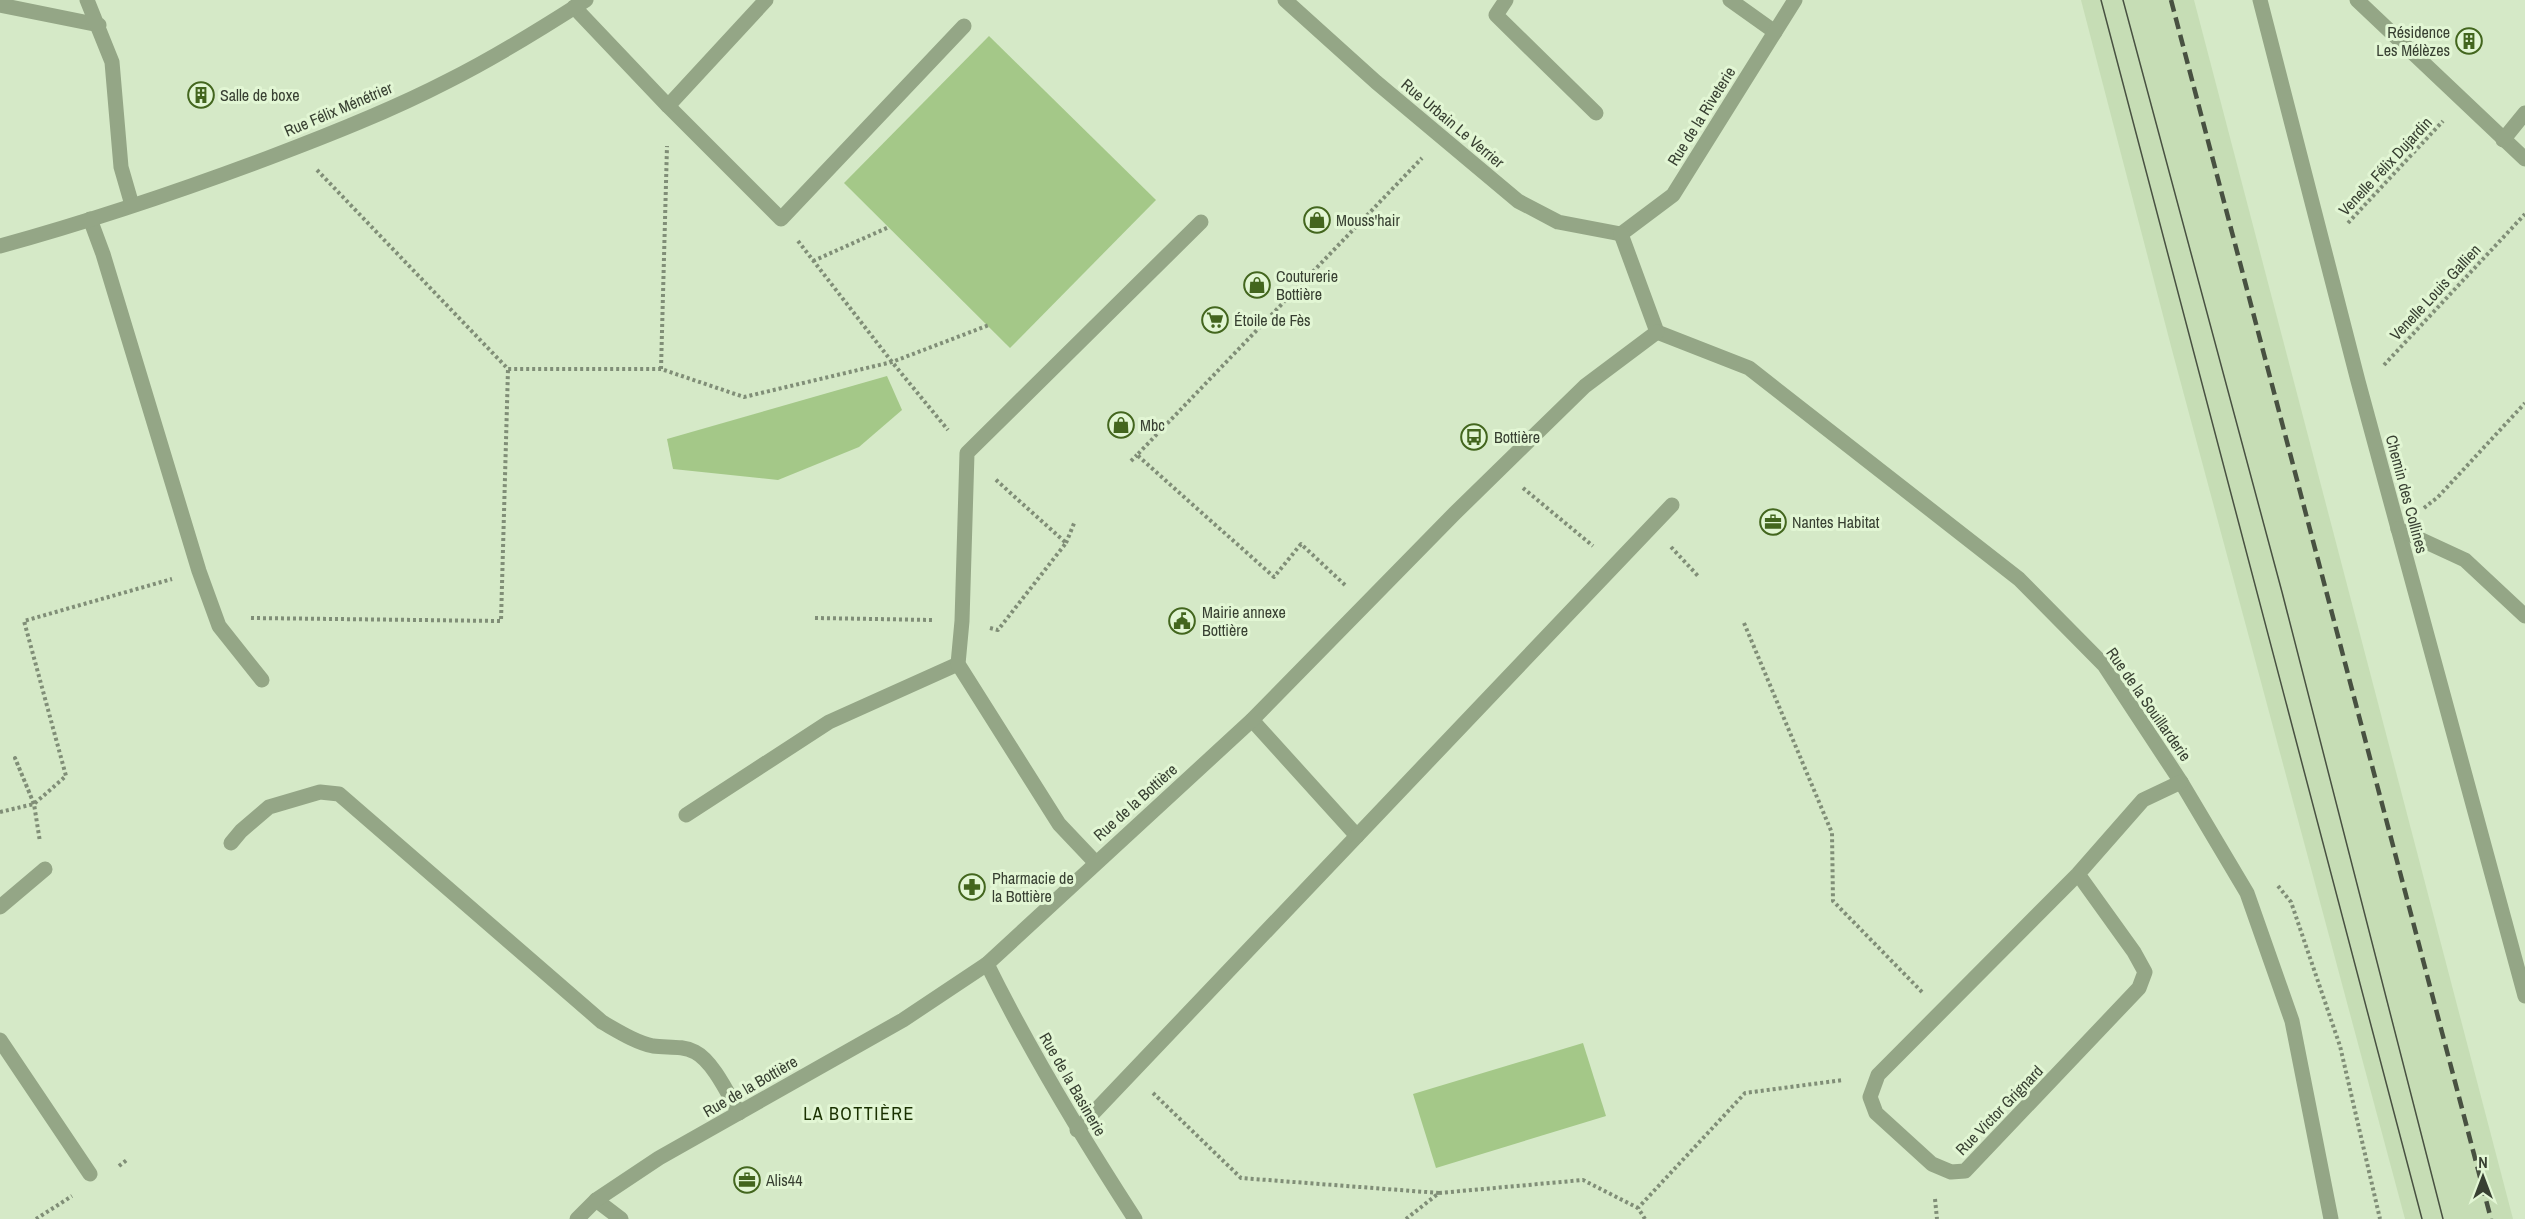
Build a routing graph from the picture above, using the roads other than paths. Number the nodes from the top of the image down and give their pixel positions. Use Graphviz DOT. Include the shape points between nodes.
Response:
graph roads {
  1 [pos="87,0"];
  2 [pos="766,0"];
  3 [pos="1285,0"];
  4 [pos="1506,0"];
  5 [pos="1730,0"];
  6 [pos="1794,0"];
  7 [pos="2260,0"];
  8 [pos="2357,0"];
  9 [pos="580,4"];
  10 [pos="0,5"];
  11 [pos="99,25"];
  12 [pos="964,26"];
  13 [pos="1775,32"];
  14 [pos="668,106"];
  15 [pos="1596,113"];
  16 [pos="2525,113"];
  17 [pos="2503,140"];
  18 [pos="2525,159"];
  19 [pos="132,205"];
  20 [pos="90,219"];
  21 [pos="1201,222"];
  22 [pos="1620,234"];
  23 [pos="0,246"];
  24 [pos="1657,332"];
  25 [pos="1672,505"];
  26 [pos="2398,529"];
  27 [pos="2525,616"];
  28 [pos="958,664"];
  29 [pos="262,680"];
  30 [pos="1252,720"];
  31 [pos="2181,782"];
  32 [pos="686,815"];
  33 [pos="1357,836"];
  34 [pos="231,843"];
  35 [pos="1095,862"];
  36 [pos="45,870"];
  37 [pos="2078,874"];
  38 [pos="0,907"];
  39 [pos="987,964"];
  40 [pos="2525,996"];
  41 [pos="0,1040"];
  42 [pos="740,1113"];
  43 [pos="1077,1130"];
  44 [pos="90,1174"];
  45 [pos="596,1200"];
  46 [pos="578,1219"];
  47 [pos="621,1219"];
  48 [pos="1135,1219"];
  49 [pos="2331,1219"];
  1 -- 11 [label="street"];
  2 -- 14 [label="street"];
  3 -- 22 [label="street, Rue Urbain Le Verrier" via="1518,201 1558,222"];
  4 -- 15 [label="street" via="1496,15"];
  5 -- 13 [label="street"];
  6 -- 13 [label="street, Rue de la Riveterie"];
  7 -- 26 [label="street, Chemin des Collines"];
  8 -- 17 [label="street"];
  9 -- 14 [label="street"];
  9 -- 19 [label="street, Rue Félix Ménétrier" via="448,82 296,147"];
  10 -- 11 [label="street"];
  11 -- 19 [label="street" via="112,62 122,167"];
  12 -- 14 [label="street" via="781,219"];
  13 -- 22 [label="street, Rue de la Riveterie" via="1672,195"];
  16 -- 17 [label="street"];
  17 -- 18 [label="street"];
  19 -- 20 [label="street, Rue Félix Ménétrier"];
  20 -- 23 [label="street, Rue Félix Ménétrier"];
  20 -- 29 [label="street" via="219,626"];
  21 -- 28 [label="street" via="967,453"];
  22 -- 24 [label="street"];
  24 -- 30 [label="street, Rue de la Bottière" via="1585,386"];
  24 -- 31 [label="street, Rue de la Souillarderie" via="1749,368 2019,579 2104,665"];
  25 -- 33 [label="street"];
  26 -- 27 [label="street" via="2465,560"];
  26 -- 40 [label="street, Chemin des Collines"];
  28 -- 32 [label="street" via="829,722"];
  28 -- 35 [label="street" via="1059,824"];
  30 -- 33 [label="street"];
  30 -- 35 [label="street, Rue de la Bottière"];
  31 -- 37 [label="street" via="2143,800"];
  31 -- 49 [label="street, Rue de la Souillarderie" via="2247,893 2292,1021"];
  33 -- 43 [label="street"];
  34 -- 42 [label="street" via="269,807 320,792 339,794 602,1022 653,1046 678,1046 697,1053 714,1070"];
  35 -- 39 [label="street, Rue de la Bottière"];
  36 -- 38 [label="street"];
  37 -- 37 [label="street, Rue Victor Grignard" via="2145,972 2139,988 1965,1172 1951,1172 1932,1164 1876,1113 1870,1097 1878,1075"];
  39 -- 42 [label="street, Rue de la Bottière" via="903,1020"];
  39 -- 43 [label="street, Rue de la Basinerie"];
  41 -- 44 [label="street"];
  42 -- 45 [label="street, Rue de la Bottière" via="659,1158"];
  43 -- 48 [label="street, Rue de la Basinerie"];
  45 -- 46 [label="street, Rue de la Bottière"];
  45 -- 47 [label="street"];
}
